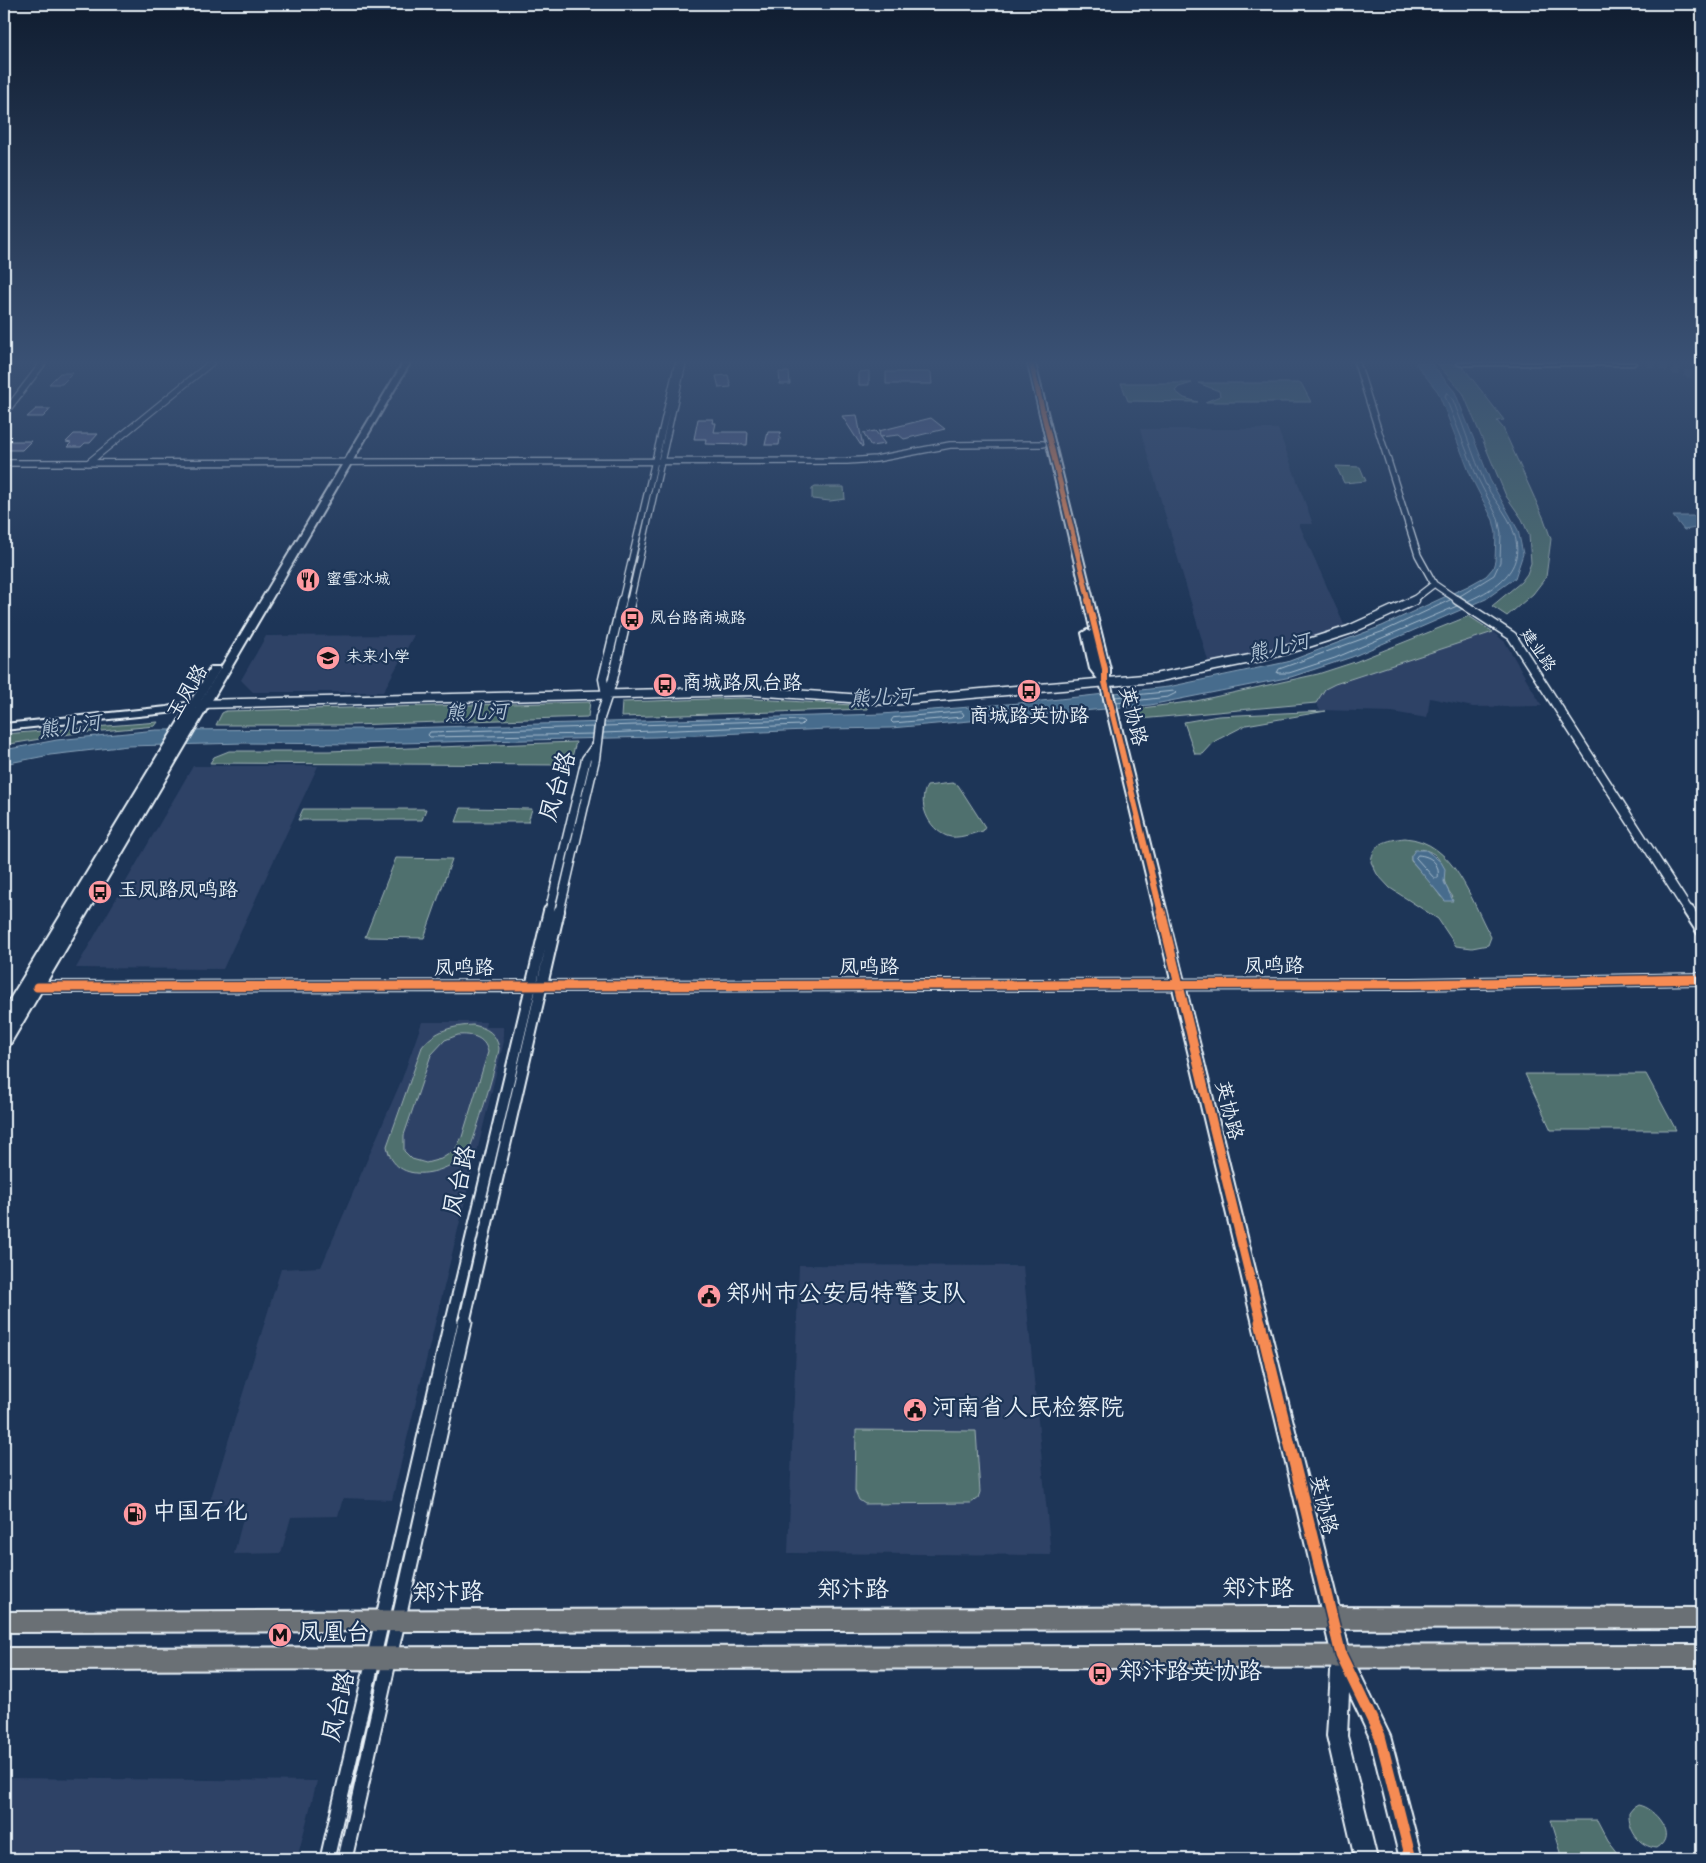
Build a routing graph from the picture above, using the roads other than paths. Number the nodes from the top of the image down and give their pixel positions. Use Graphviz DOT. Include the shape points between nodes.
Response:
graph roads {
  1 [pos="104,450"];
  2 [pos="350,450"];
  3 [pos="351,450"];
  4 [pos="657,450"];
  5 [pos="664,450"];
  6 [pos="921,450"];
  7 [pos="1045,450"];
  8 [pos="1052,450"];
  9 [pos="1385,450"];
  10 [pos="655,460"];
  11 [pos="662,460"];
  12 [pos="343,462"];
  13 [pos="4,463"];
  14 [pos="88,463"];
  15 [pos="1434,584"];
  16 [pos="1106,685"];
  17 [pos="606,694"];
  18 [pos="199,704"];
  19 [pos="4,721"];
  20 [pos="4,727"];
  21 [pos="594,748"];
  22 [pos="169,755"];
  23 [pos="1702,931"];
  24 [pos="1702,979"];
  25 [pos="1179,985"];
  26 [pos="536,986"];
  27 [pos="36,987"];
  28 [pos="4,1020"];
  29 [pos="4,1042"];
  30 [pos="1332,1617"];
  31 [pos="1702,1618"];
  32 [pos="4,1622"];
  33 [pos="390,1622"];
  34 [pos="1341,1655"];
  35 [pos="1702,1656"];
  36 [pos="4,1659"];
  37 [pos="382,1660"];
  38 [pos="327,1859"];
  39 [pos="345,1859"];
  40 [pos="1366,1859"];
  41 [pos="1411,1859"];
  1 -- 14 [label="street"];
  2 -- 12 [label="street, 玉凤路"];
  3 -- 12 [label="street, 玉凤路"];
  4 -- 10 [label="street"];
  5 -- 11 [label="street"];
  6 -- 11 [label="street" via="847,461"];
  7 -- 16 [label="street, 英协路" via="1095,669"];
  8 -- 16 [label="street, 英协路" via="1105,669"];
  9 -- 15 [label="street, 建业路" via="1418,555"];
  10 -- 11 [label="street"];
  10 -- 12 [label="street"];
  10 -- 17 [label="street" via="603,679"];
  11 -- 17 [label="street" via="613,679"];
  12 -- 14 [label="street"];
  12 -- 18 [label="street, 玉凤路"];
  13 -- 14 [label="street"];
  15 -- 16 [label="street" via="1416,599 1349,630 1279,652 1170,676"];
  15 -- 23 [label="street, 建业路" via="1477,611 1518,643"];
  16 -- 17 [label="street" via="890,701 760,691"];
  16 -- 25 [label="street, 英协路"];
  17 -- 18 [label="street"];
  17 -- 21 [label="street"];
  18 -- 19 [label="street" via="169,704"];
  18 -- 20 [label="street"];
  18 -- 22 [label="street, 玉凤路"];
  21 -- 26 [label="street, 凤台路" via="595,759"];
  22 -- 27 [label="street, 玉凤路"];
  22 -- 28 [label="street, 玉凤路"];
  24 -- 25 [label="street, 凤鸣路"];
  25 -- 26 [label="street, 凤鸣路"];
  25 -- 30 [label="street, 英协路"];
  26 -- 27 [label="street, 凤鸣路"];
  26 -- 33 [label="street, 凤台路"];
  26 -- 33 [label="street, 凤台路"];
  27 -- 29 [label="street, 玉凤路"];
  30 -- 31 [label="main road, 郑汴路"];
  30 -- 33 [label="main road, 郑汴路"];
  30 -- 34 [label="street, 英协路"];
  32 -- 33 [label="main road, 郑汴路"];
  33 -- 37 [label="street, 凤台路"];
  33 -- 37 [label="street, 凤台路"];
  34 -- 35 [label="main road"];
  34 -- 37 [label="main road"];
  34 -- 40 [label="street, 英协路" via="1338,1736"];
  34 -- 41 [label="street, 英协路" via="1380,1736"];
  36 -- 37 [label="main road"];
  37 -- 38 [label="street, 凤台路"];
  37 -- 39 [label="street, 凤台路"];
}
